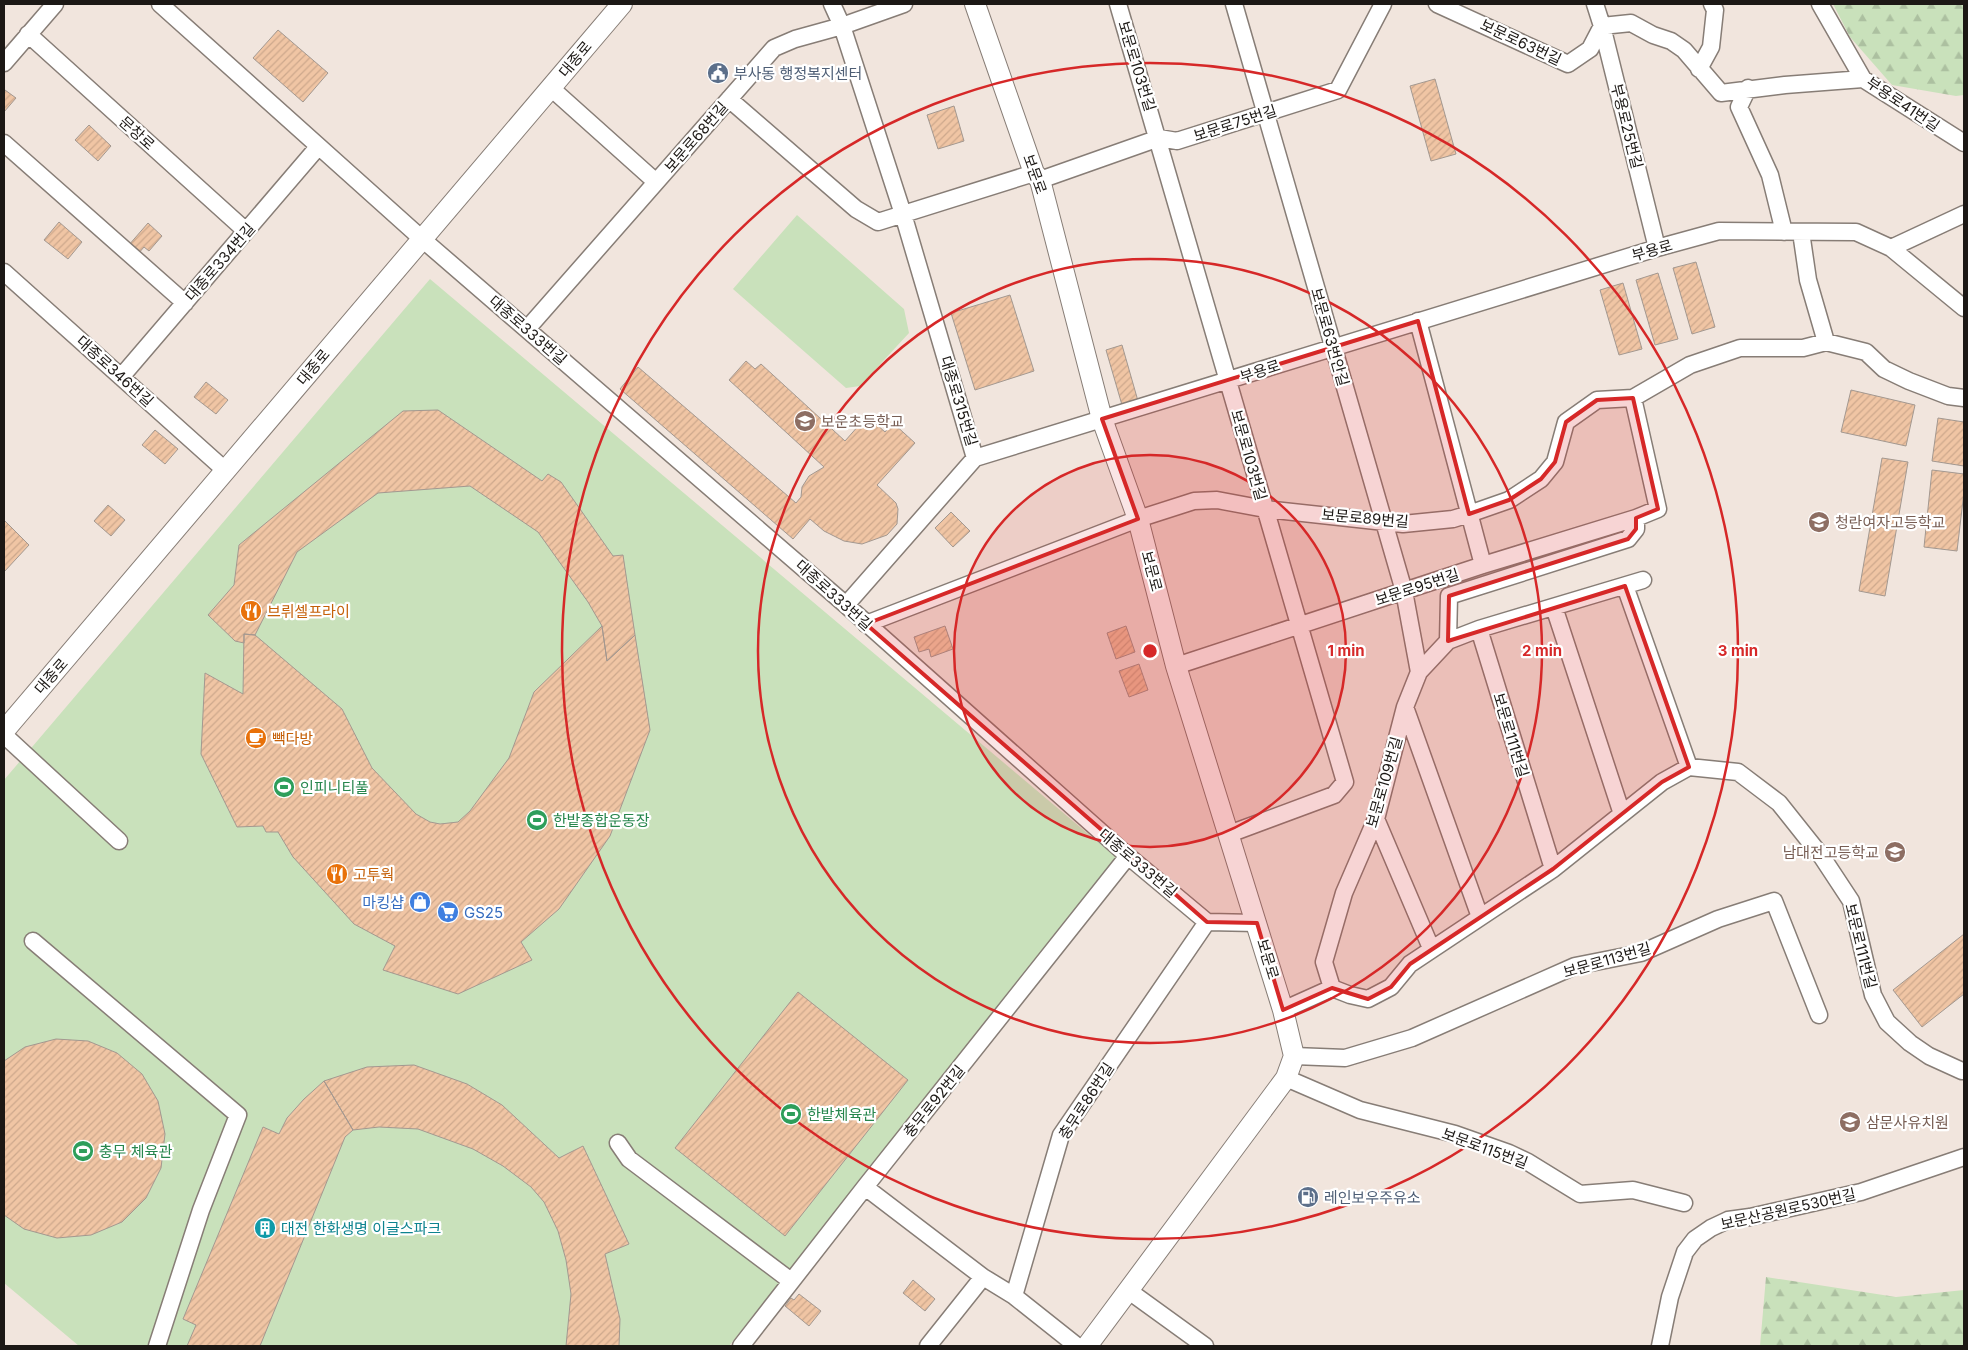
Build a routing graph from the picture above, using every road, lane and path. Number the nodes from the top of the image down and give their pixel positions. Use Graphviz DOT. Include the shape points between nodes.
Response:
graph roads {
  1 [pos="55,4"];
  2 [pos="160,4"];
  3 [pos="622,4"];
  4 [pos="832,4"];
  5 [pos="904,4"];
  6 [pos="975,4"];
  7 [pos="1118,4"];
  8 [pos="1234,4"];
  9 [pos="1383,4"];
  10 [pos="1437,4"];
  11 [pos="1595,4"];
  12 [pos="1712,4"];
  13 [pos="1820,4"];
  14 [pos="842,26"];
  15 [pos="1602,26"];
  16 [pos="28,34"];
  17 [pos="4,63"];
  18 [pos="1699,69"];
  19 [pos="1864,79"];
  20 [pos="550,88"];
  21 [pos="1748,88"];
  22 [pos="729,99"];
  23 [pos="1265,114"];
  24 [pos="1159,138"];
  25 [pos="4,143"];
  26 [pos="1964,143"];
  27 [pos="318,146"];
  28 [pos="1037,176"];
  29 [pos="656,182"];
  30 [pos="903,214"];
  31 [pos="1964,214"];
  32 [pos="246,231"];
  33 [pos="1784,232"];
  34 [pos="1801,232"];
  35 [pos="422,238"];
  36 [pos="1657,248"];
  37 [pos="1891,248"];
  38 [pos="4,272"];
  39 [pos="185,303"];
  40 [pos="1964,308"];
  41 [pos="1418,321"];
  42 [pos="527,329"];
  43 [pos="1826,342"];
  44 [pos="1333,348"];
  45 [pos="121,377"];
  46 [pos="1228,381"];
  47 [pos="1633,398"];
  48 [pos="1964,398"];
  49 [pos="1102,419"];
  50 [pos="976,458"];
  51 [pos="226,471"];
  52 [pos="1265,509"];
  53 [pos="1469,514"];
  54 [pos="1636,518"];
  55 [pos="1138,520"];
  56 [pos="1384,522"];
  57 [pos="1483,565"];
  58 [pos="1643,580"];
  59 [pos="1625,586"];
  60 [pos="1404,591"];
  61 [pos="846,606"];
  62 [pos="1554,607"];
  63 [pos="866,624"];
  64 [pos="1299,625"];
  65 [pos="1478,629"];
  66 [pos="1448,641"];
  67 [pos="1176,666"];
  68 [pos="1419,672"];
  69 [pos="1405,707"];
  70 [pos="4,733"];
  71 [pos="1689,767"];
  72 [pos="1622,814"];
  73 [pos="1376,819"];
  74 [pos="1229,834"];
  75 [pos="119,841"];
  76 [pos="1128,856"];
  77 [pos="1553,869"];
  78 [pos="1480,917"];
  79 [pos="1207,922"];
  80 [pos="1257,923"];
  81 [pos="33,941"];
  82 [pos="1431,948"];
  83 [pos="1332,988"];
  84 [pos="1283,1010"];
  85 [pos="1819,1016"];
  86 [pos="1294,1056"];
  87 [pos="1962,1071"];
  88 [pos="1286,1078"];
  89 [pos="618,1143"];
  90 [pos="1964,1157"];
  91 [pos="865,1187"];
  92 [pos="1684,1203"];
  93 [pos="983,1277"];
  94 [pos="791,1281"];
  95 [pos="1129,1291"];
  96 [pos="1014,1296"];
  97 [pos="157,1346"];
  98 [pos="741,1346"];
  99 [pos="928,1346"];
  100 [pos="1077,1346"];
  101 [pos="1087,1346"];
  102 [pos="1206,1346"];
  103 [pos="1660,1346"];
  1 -- 16 [label="street"];
  2 -- 27 [label="street"];
  3 -- 20 [label="main road, 대종로"];
  4 -- 14 [label="street, 대종로315번길"];
  5 -- 14 [label="street, 보문로68번길"];
  6 -- 28 [label="main road, 보문로"];
  7 -- 24 [label="street, 보문로103번길"];
  8 -- 23 [label="street, 보문로63번안길"];
  9 -- 23 [label="street, 보문로75번길" via="1338,90"];
  10 -- 15 [label="street, 보문로63번길" via="1568,64 1590,49"];
  11 -- 15 [label="street, 부용로25번길"];
  12 -- 18 [label="street" via="1715,10 1711,47"];
  13 -- 19 [label="street, 부용로41번길"];
  14 -- 22 [label="street, 보문로68번길" via="795,38 774,48"];
  14 -- 30 [label="street, 대종로315번길"];
  15 -- 18 [label="street" via="1631,23 1671,41 1684,50"];
  15 -- 36 [label="street, 부용로25번길"];
  16 -- 17 [label="street"];
  16 -- 32 [label="street, 문창로"];
  18 -- 21 [label="street" via="1721,93"];
  19 -- 21 [label="street"];
  19 -- 26 [label="street, 부용로41번길"];
  20 -- 29 [label="street"];
  20 -- 35 [label="main road, 대종로"];
  21 -- 33 [label="street" via="1739,108 1770,175"];
  22 -- 29 [label="street, 보문로68번길"];
  22 -- 30 [label="street" via="856,209 878,222"];
  23 -- 24 [label="street, 보문로75번길" via="1177,141"];
  23 -- 44 [label="street, 보문로63번안길"];
  24 -- 28 [label="street, 보문로75번길"];
  24 -- 46 [label="street, 보문로103번길"];
  25 -- 39 [label="street"];
  27 -- 32 [label="street, 대종로334번길"];
  27 -- 35 [label="street"];
  28 -- 30 [label="street, 보문로75번길"];
  28 -- 49 [label="main road, 보문로"];
  29 -- 42 [label="street, 보문로68번길"];
  30 -- 50 [label="street, 대종로315번길"];
  31 -- 37 [label="street"];
  32 -- 39 [label="street, 대종로334번길"];
  33 -- 34 [label="street, 부용로"];
  33 -- 36 [label="street, 부용로" via="1719,231"];
  34 -- 37 [label="street, 부용로" via="1856,232"];
  34 -- 43 [label="street" via="1808,280"];
  35 -- 42 [label="street, 대종로333번길"];
  35 -- 51 [label="main road, 대종로"];
  36 -- 41 [label="street, 부용로"];
  37 -- 40 [label="street, 부용로"];
  38 -- 45 [label="street, 대종로346번길"];
  39 -- 45 [label="street, 대종로334번길"];
  41 -- 44 [label="street, 부용로"];
  41 -- 53 [label="street"];
  42 -- 61 [label="street, 대종로333번길"];
  43 -- 47 [label="street, 보문로89번길" via="1803,348 1740,348 1690,364"];
  43 -- 48 [label="street, 보문로89번길" via="1866,352 1884,369 1909,381 1948,396"];
  44 -- 46 [label="street, 부용로"];
  44 -- 56 [label="street, 보문로63번안길"];
  45 -- 51 [label="street, 대종로346번길"];
  46 -- 49 [label="street, 부용로"];
  46 -- 52 [label="street, 보문로103번길"];
  47 -- 53 [label="street, 보문로89번길" via="1597,400 1566,422 1555,462 1541,480 1509,500"];
  47 -- 54 [label="street, 보문로95번길" via="1658,509"];
  49 -- 50 [label="street, 부용로"];
  49 -- 55 [label="main road, 보문로"];
  50 -- 61 [label="street, 대종로315번길"];
  51 -- 70 [label="main road, 대종로"];
  52 -- 55 [label="street, 보문로89번길" via="1217,500 1194,500"];
  52 -- 56 [label="street, 보문로89번길"];
  52 -- 64 [label="street, 보문로103번길"];
  53 -- 56 [label="street, 보문로89번길" via="1412,523"];
  53 -- 57 [label="street"];
  54 -- 57 [label="street, 보문로95번길"];
  54 -- 66 [label="street" via="1636,529 1628,539 1449,596"];
  55 -- 63 [label="street"];
  55 -- 67 [label="main road, 보문로"];
  56 -- 60 [label="street, 보문로63번안길"];
  57 -- 60 [label="street, 보문로95번길"];
  58 -- 59 [label="street, 보문로109번길"];
  59 -- 62 [label="street, 보문로109번길"];
  59 -- 71 [label="street"];
  60 -- 64 [label="street, 보문로95번길"];
  60 -- 68 [label="street, 보문로63번안길"];
  61 -- 63 [label="street, 대종로333번길"];
  62 -- 65 [label="street, 보문로109번길"];
  62 -- 72 [label="street"];
  63 -- 76 [label="street, 대종로333번길"];
  64 -- 67 [label="street, 보문로95번길"];
  64 -- 74 [label="street, 보문로103번길" via="1345,782 1334,795"];
  65 -- 66 [label="street, 보문로109번길"];
  65 -- 77 [label="street, 보문로111번길"];
  66 -- 68 [label="street, 보문로109번길"];
  67 -- 74 [label="main road, 보문로"];
  68 -- 69 [label="street, 보문로109번길"];
  69 -- 73 [label="street, 보문로109번길"];
  69 -- 78 [label="street"];
  70 -- 75 [label="street"];
  71 -- 72 [label="street" via="1662,782"];
  71 -- 87 [label="street, 보문로111번길" via="1738,772 1779,803 1822,857 1851,901 1873,995 1887,1022 1929,1056"];
  72 -- 77 [label="street"];
  73 -- 82 [label="street"];
  73 -- 83 [label="street, 보문로109번길" via="1344,892 1324,962"];
  74 -- 80 [label="main road, 보문로"];
  76 -- 79 [label="street, 대종로333번길"];
  76 -- 91 [label="street, 충무로92번길"];
  77 -- 78 [label="street"];
  78 -- 82 [label="street"];
  79 -- 80 [label="street"];
  79 -- 96 [label="street, 충무로86번길" via="1062,1135"];
  80 -- 84 [label="main road, 보문로"];
  81 -- 97 [label="street" via="238,1115 201,1210"];
  82 -- 83 [label="street" via="1410,964 1391,987 1368,999"];
  83 -- 84 [label="street"];
  84 -- 86 [label="main road, 보문로"];
  85 -- 86 [label="street, 보문로113번길" via="1774,901 1718,919 1641,952 1575,966 1412,1038 1345,1058"];
  86 -- 88 [label="main road"];
  88 -- 92 [label="street, 보문로115번길" via="1360,1110 1455,1134 1509,1153 1580,1194 1633,1190"];
  88 -- 95 [label="main road"];
  89 -- 94 [label="street" via="629,1159"];
  90 -- 103 [label="street, 보문산공원로530번길" via="1861,1192 1728,1220 1711,1228 1695,1239 1685,1252 1670,1297"];
  91 -- 93 [label="street"];
  91 -- 94 [label="street, 충무로92번길"];
  93 -- 96 [label="street"];
  93 -- 99 [label="street"];
  94 -- 98 [label="street, 충무로92번길"];
  95 -- 101 [label="main road"];
  95 -- 102 [label="street"];
  96 -- 100 [label="street"];
}
